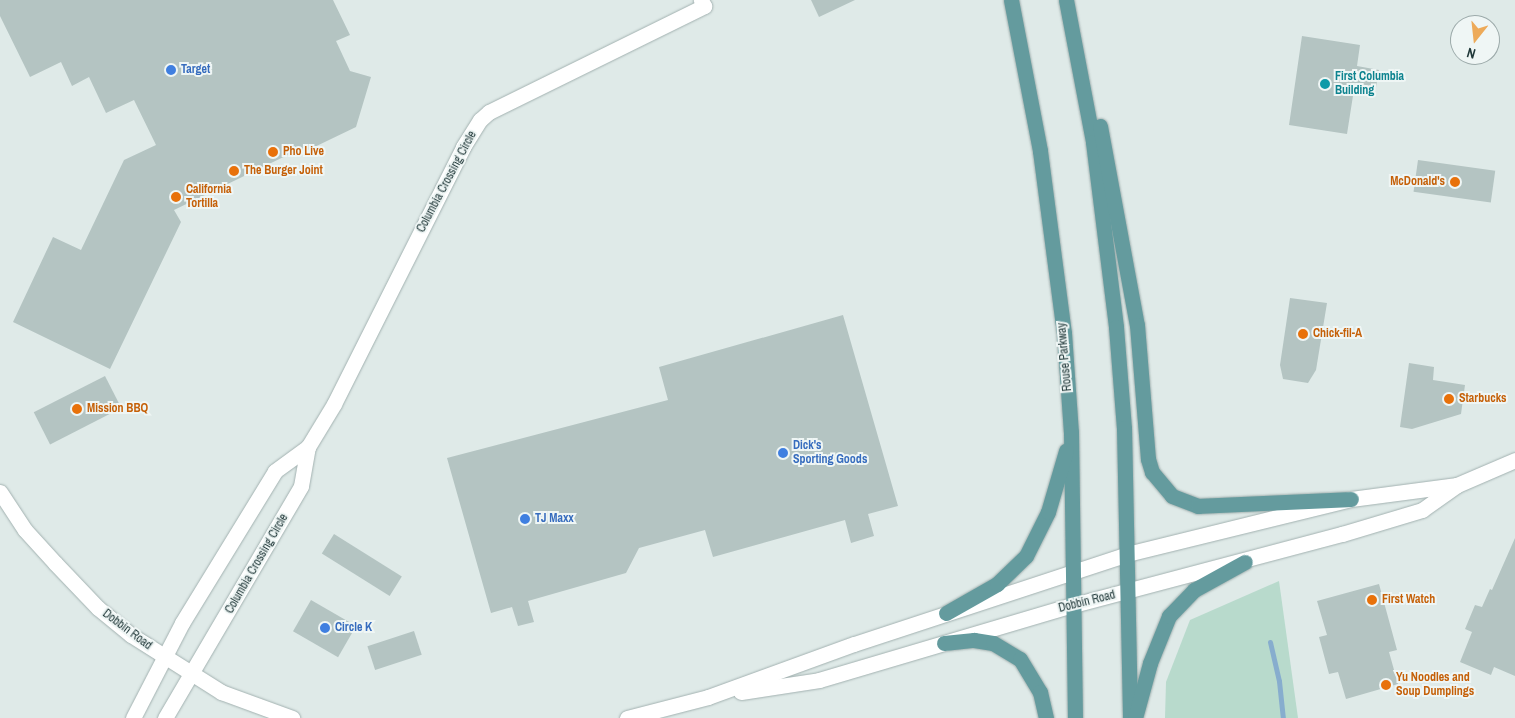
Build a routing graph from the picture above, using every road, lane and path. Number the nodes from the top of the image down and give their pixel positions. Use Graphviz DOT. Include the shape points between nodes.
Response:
graph roads {
  1 [pos="701,0"];
  2 [pos="1011,0"];
  3 [pos="1066,0"];
  4 [pos="1072,0"];
  5 [pos="1071,432"];
  6 [pos="308,447"];
  7 [pos="1515,460"];
  8 [pos="1458,485"];
  9 [pos="0,492"];
  10 [pos="1351,499"];
  11 [pos="1127,554"];
  12 [pos="1245,562"];
  13 [pos="1073,572"];
  14 [pos="1127,592"];
  15 [pos="1073,605"];
  16 [pos="946,613"];
  17 [pos="944,643"];
  18 [pos="166,659"];
  19 [pos="190,675"];
  20 [pos="708,697"];
  21 [pos="133,718"];
  22 [pos="165,718"];
  23 [pos="292,718"];
  24 [pos="627,718"];
  25 [pos="1046,718"];
  26 [pos="1075,718"];
  27 [pos="1130,718"];
  28 [pos="1135,718"];
  1 -- 6 [label="street, Columbia Crossing Circle" via="704,6 496,108 480,120 459,155 334,404"];
  2 -- 5 [label="main road, Rouse Parkway" via="1053,242"];
  3 -- 11 [label="main road" via="1093,142 1116,327 1124,428"];
  4 -- 10 [label="main road" via="1121,232 1136,325 1148,459 1152,472 1172,496 1198,506"];
  5 -- 13 [label="main road, Rouse Parkway"];
  5 -- 16 [label="main road" via="1048,512 1026,556 997,584"];
  6 -- 18 [label="street, Columbia Crossing Circle" via="275,471 182,623"];
  6 -- 19 [label="street, Columbia Crossing Circle" via="301,486"];
  7 -- 8 [label="street, Dobbin Road"];
  8 -- 10 [label="street, Dobbin Road"];
  8 -- 12 [label="street, Dobbin Road" via="1422,510"];
  9 -- 18 [label="street, Dobbin Road" via="26,530 98,608"];
  10 -- 11 [label="street, Dobbin Road"];
  11 -- 13 [label="street, Dobbin Road"];
  11 -- 14 [label="main road"];
  12 -- 14 [label="street, Dobbin Road"];
  12 -- 28 [label="main road" via="1194,590 1170,616 1150,663"];
  13 -- 15 [label="main road, Rouse Parkway"];
  13 -- 16 [label="street, Dobbin Road"];
  14 -- 15 [label="street, Dobbin Road"];
  14 -- 27 [label="main road"];
  15 -- 17 [label="street, Dobbin Road"];
  15 -- 26 [label="main road, Rouse Parkway"];
  16 -- 20 [label="street, Dobbin Road"];
  17 -- 20 [label="street, Dobbin Road" via="818,680"];
  17 -- 25 [label="main road" via="974,640 993,643 1009,651 1030,672"];
  18 -- 19 [label="street, Dobbin Road"];
  18 -- 21 [label="street, Columbia Crossing Circle"];
  19 -- 22 [label="street, Columbia Crossing Circle"];
  19 -- 23 [label="street, Dobbin Road" via="221,692"];
  20 -- 24 [label="street, Dobbin Road"];
}
